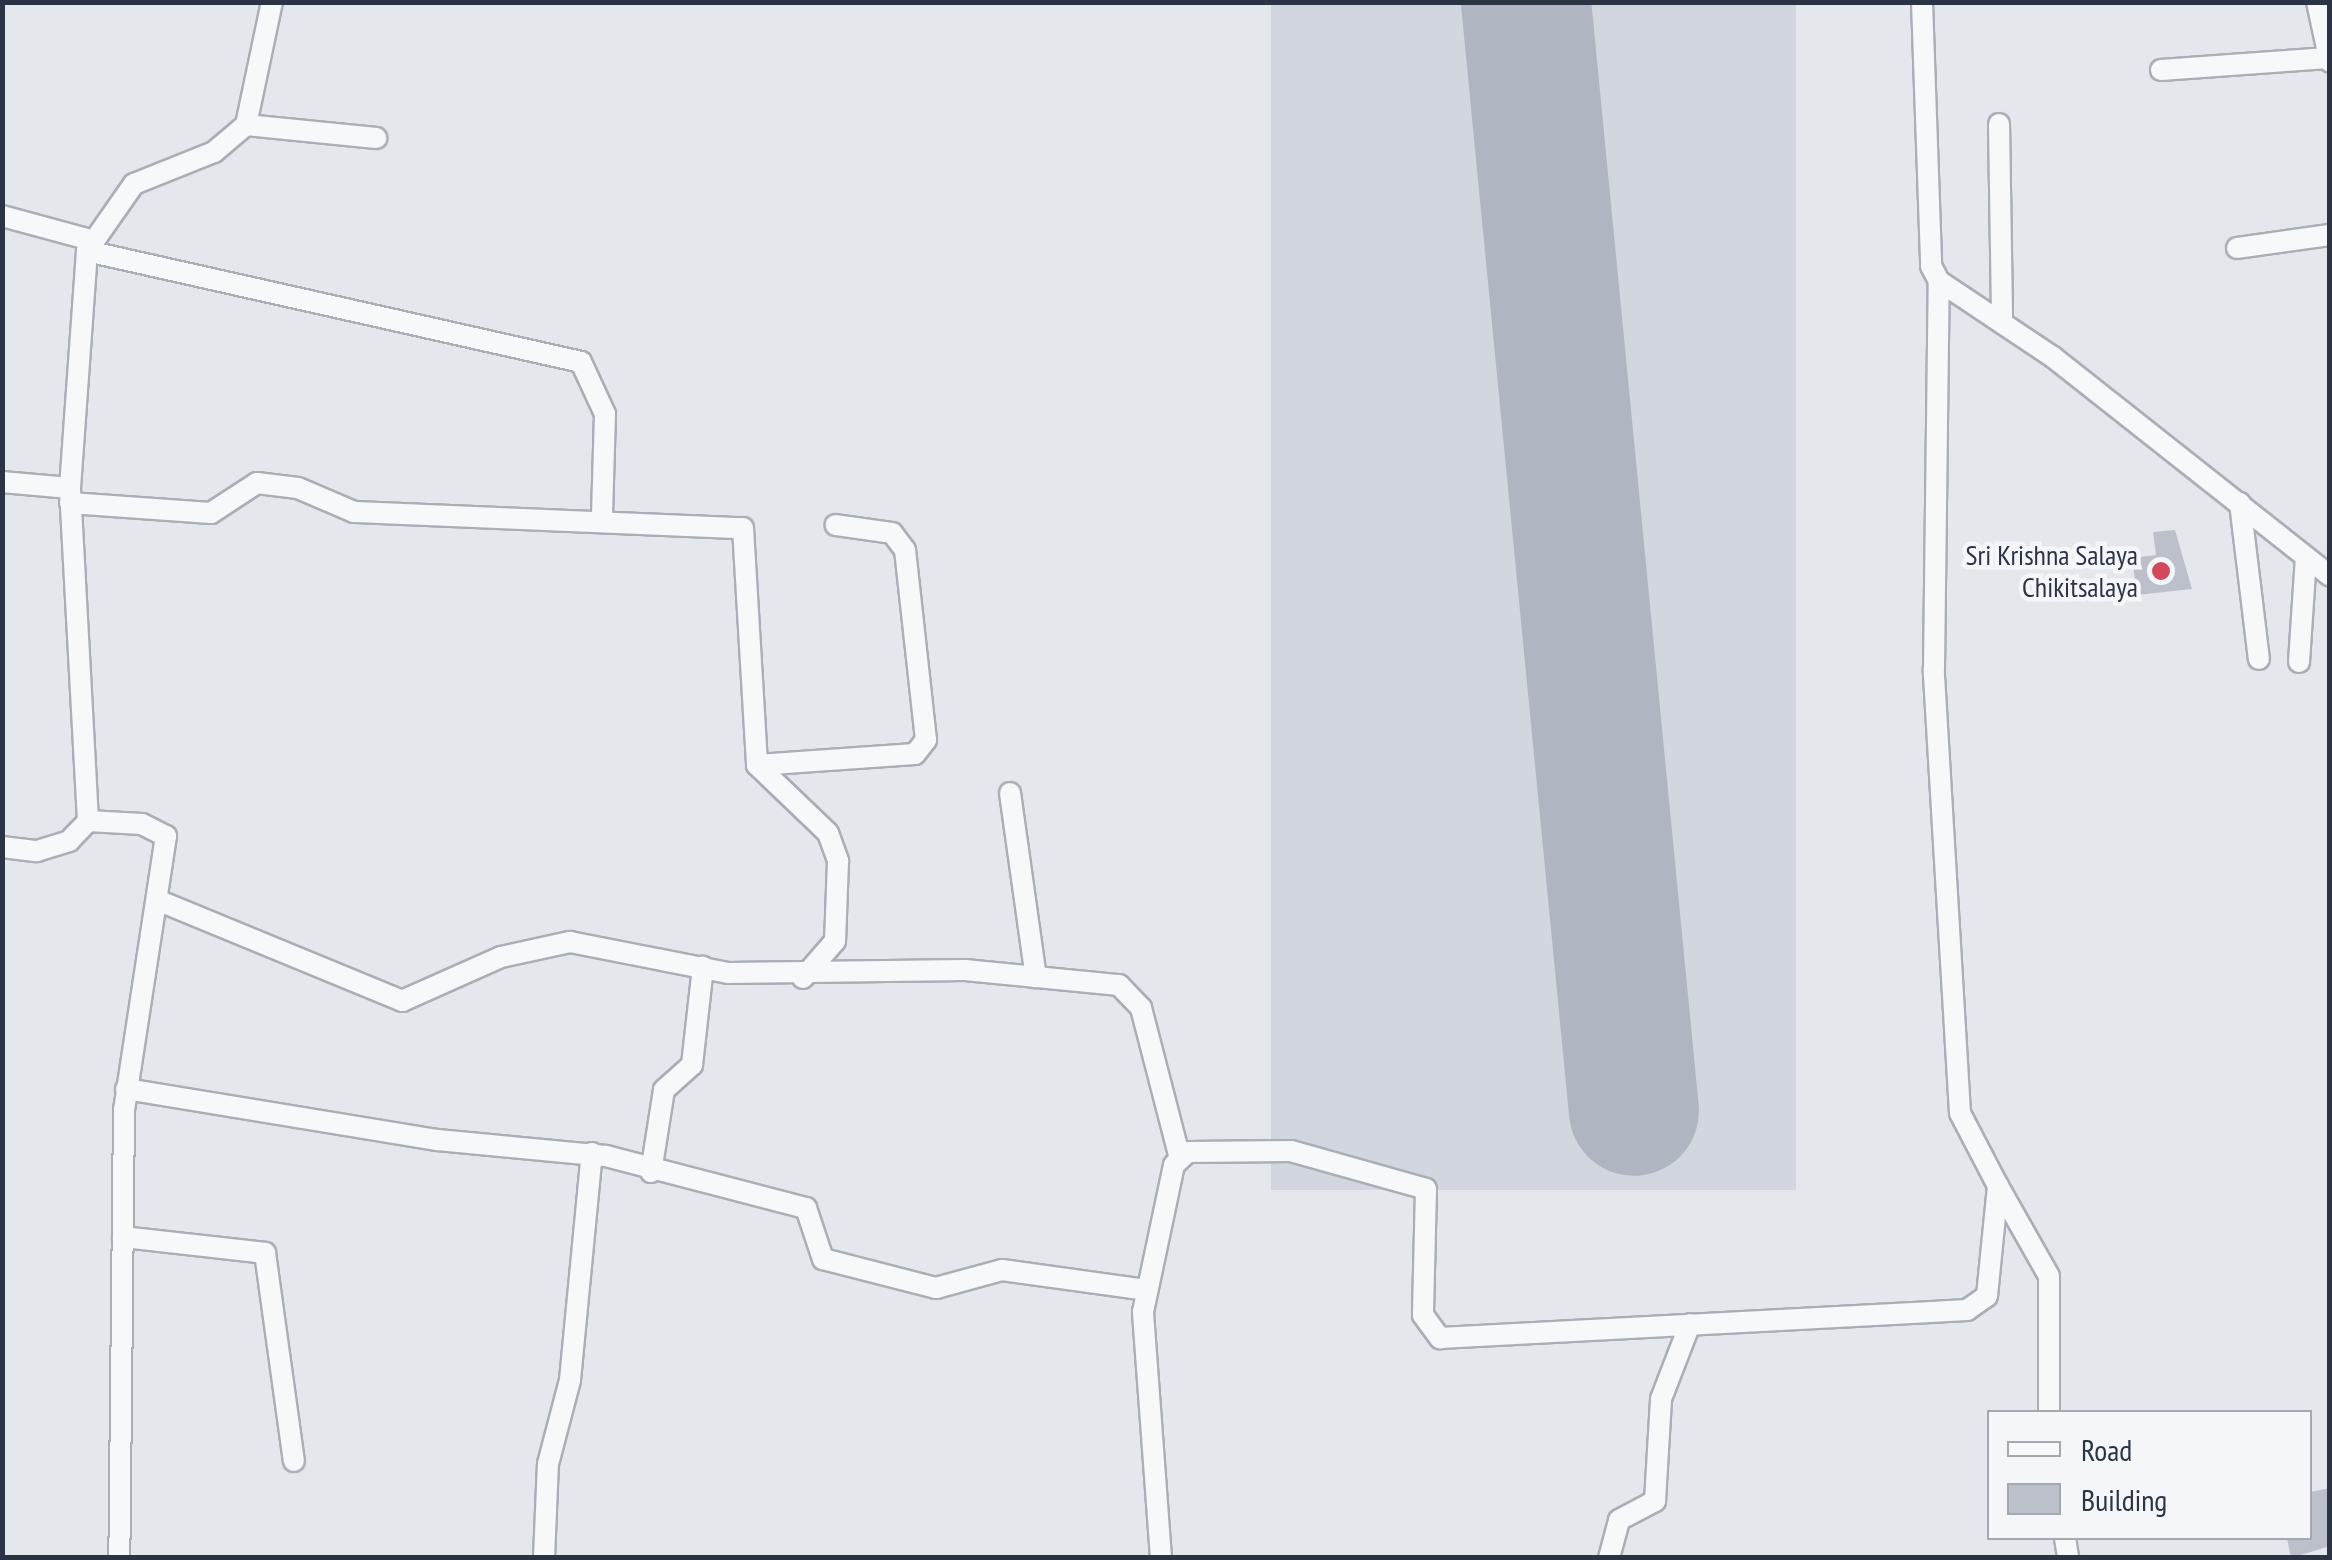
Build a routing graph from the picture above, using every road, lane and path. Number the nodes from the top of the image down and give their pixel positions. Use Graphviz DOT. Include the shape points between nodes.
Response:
graph roads {
  1 [pos="272,2"];
  2 [pos="1922,2"];
  3 [pos="2318,2"];
  4 [pos="2329,60"];
  5 [pos="2161,70"];
  6 [pos="1999,124"];
  7 [pos="246,125"];
  8 [pos="376,138"];
  9 [pos="2,216"];
  10 [pos="2330,234"];
  11 [pos="89,246"];
  12 [pos="2237,248"];
  13 [pos="1940,282"];
  14 [pos="2002,323"];
  15 [pos="2,482"];
  16 [pos="70,495"];
  17 [pos="2240,503"];
  18 [pos="602,518"];
  19 [pos="836,526"];
  20 [pos="2306,557"];
  21 [pos="2330,576"];
  22 [pos="2259,659"];
  23 [pos="2300,662"];
  24 [pos="757,764"];
  25 [pos="1010,793"];
  26 [pos="88,821"];
  27 [pos="2,847"];
  28 [pos="162,902"];
  29 [pos="703,968"];
  30 [pos="1036,977"];
  31 [pos="804,978"];
  32 [pos="126,1089"];
  33 [pos="592,1153"];
  34 [pos="1179,1155"];
  35 [pos="651,1172"];
  36 [pos="1998,1186"];
  37 [pos="123,1238"];
  38 [pos="1146,1290"];
  39 [pos="1690,1324"];
  40 [pos="2049,1410"];
  41 [pos="294,1461"];
  42 [pos="118,1558"];
  43 [pos="544,1558"];
  44 [pos="1161,1558"];
  45 [pos="1609,1558"];
  1 -- 7 [label="street"];
  2 -- 13 [label="street" via="1931,266"];
  3 -- 4 [label="street"];
  4 -- 5 [label="street"];
  6 -- 14 [label="street"];
  7 -- 8 [label="street"];
  7 -- 11 [label="street" via="214,152 134,184"];
  9 -- 11 [label="street"];
  10 -- 12 [label="street"];
  11 -- 16 [label="street"];
  11 -- 18 [label="street" via="581,362 605,414"];
  13 -- 14 [label="street"];
  13 -- 36 [label="street" via="1934,650 1960,1113"];
  14 -- 17 [label="street"];
  15 -- 16 [label="street"];
  16 -- 18 [label="street" via="211,514 257,483 354,512"];
  16 -- 26 [label="street"];
  17 -- 20 [label="street"];
  17 -- 22 [label="street"];
  18 -- 24 [label="street" via="748,534"];
  19 -- 24 [label="street" via="892,533 905,550 926,740 915,754"];
  20 -- 21 [label="street"];
  20 -- 23 [label="street"];
  24 -- 31 [label="street" via="828,833 838,861 835,940"];
  25 -- 30 [label="street"];
  26 -- 27 [label="street" via="69,841 36,851"];
  26 -- 28 [label="street" via="142,824 166,836"];
  28 -- 29 [label="street" via="402,1001 502,957 570,942"];
  28 -- 32 [label="street"];
  29 -- 31 [label="street"];
  29 -- 35 [label="street" via="692,1065 664,1090"];
  30 -- 31 [label="street" via="965,970"];
  30 -- 34 [label="street" via="1131,990"];
  32 -- 33 [label="street" via="437,1140"];
  32 -- 37 [label="street"];
  33 -- 35 [label="street"];
  33 -- 43 [label="street" via="570,1380 548,1464"];
  34 -- 38 [label="street"];
  34 -- 39 [label="street" via="1291,1151 1426,1189 1423,1314 1435,1337"];
  35 -- 38 [label="street" via="806,1208 818,1252 834,1266 936,1288 1002,1270"];
  36 -- 39 [label="street" via="1990,1282 1975,1308"];
  36 -- 40 [label="street" via="2049,1276"];
  37 -- 41 [label="street" via="265,1253"];
  37 -- 42 [label="street"];
  38 -- 44 [label="street" via="1144,1387"];
  39 -- 45 [label="street" via="1662,1399 1655,1501 1618,1520"];
}
